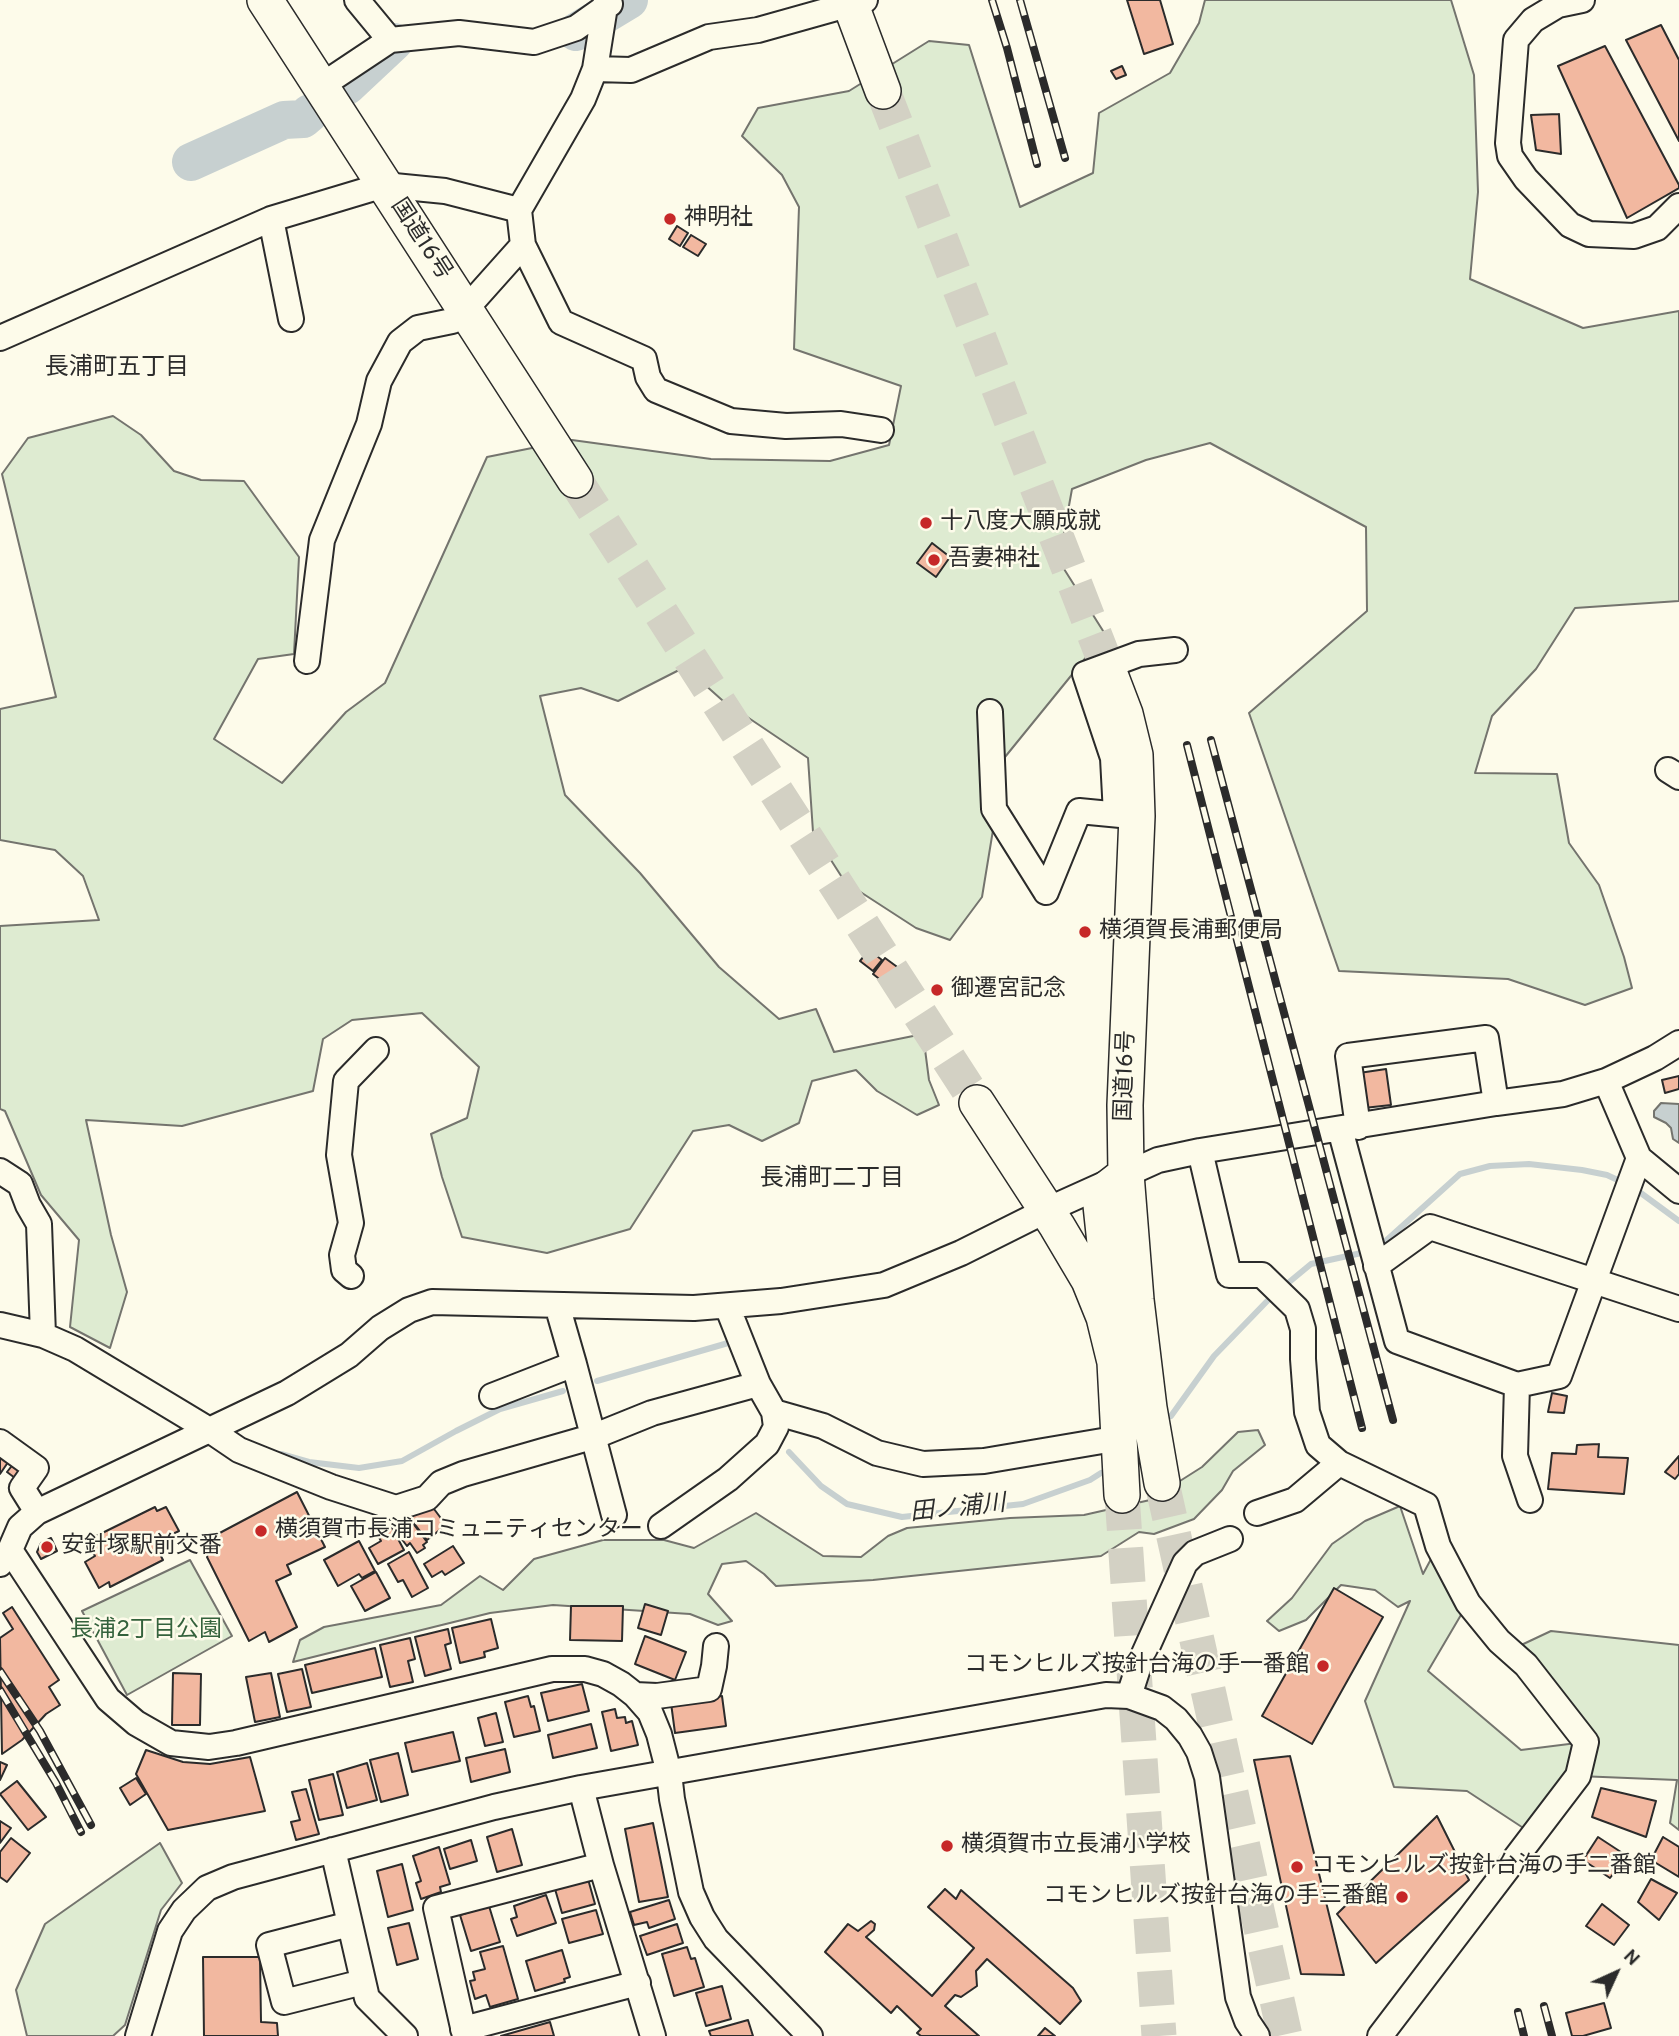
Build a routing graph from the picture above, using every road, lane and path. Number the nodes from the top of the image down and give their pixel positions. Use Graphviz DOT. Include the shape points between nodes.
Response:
graph roads {
  1 [pos="265,0"];
  2 [pos="357,0"];
  3 [pos="1582,0"];
  4 [pos="855,1"];
  5 [pos="609,3"];
  6 [pos="390,40"];
  7 [pos="595,69"];
  8 [pos="321,86"];
  9 [pos="883,91"];
  10 [pos="384,185"];
  11 [pos="1679,206"];
  12 [pos="519,210"];
  13 [pos="271,219"];
  14 [pos="523,245"];
  15 [pos="465,310"];
  16 [pos="291,319"];
  17 [pos="0,338"];
  18 [pos="881,430"];
  19 [pos="575,480"];
  20 [pos="1174,650"];
  21 [pos="307,661"];
  22 [pos="1109,672"];
  23 [pos="989,712"];
  24 [pos="1126,815"];
  25 [pos="1679,1042"];
  26 [pos="376,1050"];
  27 [pos="1606,1081"];
  28 [pos="977,1103"];
  29 [pos="1496,1103"];
  30 [pos="1349,1128"];
  31 [pos="1200,1151"];
  32 [pos="1639,1158"];
  33 [pos="0,1171"];
  34 [pos="1126,1174"];
  35 [pos="1679,1191"];
  36 [pos="1047,1210"];
  37 [pos="1376,1266"];
  38 [pos="351,1276"];
  39 [pos="1594,1282"];
  40 [pos="557,1305"];
  41 [pos="727,1306"];
  42 [pos="1679,1309"];
  43 [pos="0,1325"];
  44 [pos="43,1335"];
  45 [pos="1115,1362"];
  46 [pos="574,1364"];
  47 [pos="758,1384"];
  48 [pos="1517,1385"];
  49 [pos="492,1396"];
  50 [pos="774,1412"];
  51 [pos="211,1431"];
  52 [pos="595,1436"];
  53 [pos="1120,1438"];
  54 [pos="0,1442"];
  55 [pos="1339,1463"];
  56 [pos="1162,1483"];
  57 [pos="1122,1495"];
  58 [pos="1530,1500"];
  59 [pos="37,1512"];
  60 [pos="1257,1513"];
  61 [pos="614,1515"];
  62 [pos="662,1526"];
  63 [pos="1230,1539"];
  64 [pos="5,1557"];
  65 [pos="716,1646"];
  66 [pos="635,1695"];
  67 [pos="1129,1696"];
  68 [pos="668,1773"];
  69 [pos="581,1788"];
  70 [pos="333,1850"];
  71 [pos="601,1865"];
  72 [pos="350,1924"];
  73 [pos="363,1982"];
  74 [pos="638,1983"];
  75 [pos="464,2032"];
  76 [pos="138,2036"];
  77 [pos="405,2036"];
  78 [pos="653,2036"];
  79 [pos="810,2036"];
  80 [pos="1257,2036"];
  81 [pos="1380,2036"];
  1 -- 8 [label="highway, 国道16号"];
  2 -- 6 [label="street"];
  3 -- 11 [label="street" via="1558,5 1533,20 1516,40 1510,156 1570,225 1589,234 1634,236 1657,228"];
  4 -- 7 [label="street" via="758,30 709,37 631,70"];
  4 -- 9 [label="highway"];
  5 -- 6 [label="street" via="576,28 534,42 459,33"];
  5 -- 7 [label="street"];
  6 -- 8 [label="street"];
  7 -- 12 [label="street" via="583,99"];
  8 -- 10 [label="highway, 国道16号"];
  10 -- 12 [label="street" via="445,191"];
  10 -- 13 [label="street"];
  10 -- 15 [label="highway, 国道16号"];
  12 -- 14 [label="street"];
  13 -- 16 [label="street"];
  13 -- 17 [label="street"];
  14 -- 15 [label="street"];
  14 -- 18 [label="street" via="561,322 644,359 656,390 731,421 841,424"];
  15 -- 19 [label="highway, 国道16号"];
  15 -- 21 [label="street" via="452,321 418,328 400,342 379,380 369,424 322,540"];
  20 -- 24 [label="street" via="1139,654 1085,674"];
  22 -- 24 [label="highway, 国道16号" via="1135,755"];
  23 -- 24 [label="street" via="994,809 1046,892 1079,811"];
  24 -- 34 [label="highway, 国道16号"];
  25 -- 27 [label="street"];
  26 -- 38 [label="street" via="346,1081 339,1155 351,1223 342,1255 344,1270"];
  27 -- 29 [label="street" via="1563,1094"];
  27 -- 32 [label="street"];
  28 -- 36 [label="highway"];
  29 -- 30 [label="street"];
  29 -- 30 [label="street" via="1486,1038 1348,1056"];
  30 -- 31 [label="street"];
  30 -- 37 [label="street"];
  31 -- 34 [label="street" via="1158,1160"];
  31 -- 55 [label="street" via="1229,1275 1262,1275 1297,1309 1303,1329 1307,1412 1318,1445"];
  32 -- 35 [label="street"];
  32 -- 39 [label="street"];
  33 -- 44 [label="street" via="20,1184 39,1224"];
  34 -- 36 [label="street"];
  34 -- 45 [label="highway" via="1108,1188 1101,1205"];
  34 -- 56 [label="highway, 国道16号" via="1143,1354"];
  36 -- 41 [label="street" via="884,1285"];
  36 -- 45 [label="highway" via="1089,1280"];
  37 -- 39 [label="street" via="1430,1227"];
  37 -- 48 [label="street" via="1397,1341"];
  39 -- 42 [label="street"];
  39 -- 48 [label="street" via="1559,1376"];
  40 -- 41 [label="street"];
  40 -- 46 [label="street"];
  40 -- 51 [label="street" via="432,1301 380,1328 349,1355 288,1393"];
  41 -- 47 [label="street"];
  43 -- 44 [label="street"];
  44 -- 51 [label="street" via="75,1349"];
  45 -- 53 [label="highway"];
  46 -- 49 [label="street"];
  46 -- 52 [label="street"];
  47 -- 50 [label="street"];
  47 -- 52 [label="street" via="652,1413"];
  48 -- 58 [label="street" via="1515,1456"];
  50 -- 53 [label="street" via="823,1426 877,1453 923,1464 984,1461"];
  50 -- 62 [label="street" via="776,1427 767,1444 728,1479"];
  51 -- 52 [label="street" via="239,1450 396,1508 426,1498 441,1483 463,1474"];
  51 -- 59 [label="street"];
  52 -- 61 [label="street"];
  53 -- 57 [label="highway"];
  54 -- 59 [label="street" via="36,1468 22,1488"];
  55 -- 60 [label="street" via="1295,1500"];
  55 -- 81 [label="street" via="1426,1505 1438,1546 1468,1604 1526,1665 1586,1742 1578,1776"];
  59 -- 64 [label="street" via="20,1527"];
  63 -- 67 [label="street" via="1195,1553 1185,1563"];
  64 -- 66 [label="street" via="108,1699 135,1723 171,1743 209,1747 236,1743 552,1670 585,1669 603,1674"];
  65 -- 66 [label="street" via="709,1689"];
  66 -- 68 [label="street" via="650,1712"];
  67 -- 68 [label="street" via="1084,1698"];
  67 -- 80 [label="street" via="1169,1714 1199,1752 1238,1997"];
  68 -- 69 [label="street"];
  68 -- 79 [label="street" via="691,1892 702,1917 716,1939"];
  69 -- 70 [label="street"];
  69 -- 71 [label="street"];
  70 -- 72 [label="street"];
  70 -- 76 [label="street" via="207,1888 170,1931"];
  71 -- 74 [label="street"];
  71 -- 75 [label="street" via="436,1908"];
  72 -- 73 [label="street"];
  72 -- 73 [label="street" via="269,1945 284,2002"];
  73 -- 77 [label="street" via="367,1998"];
  74 -- 75 [label="street"];
  74 -- 78 [label="street"];
}
